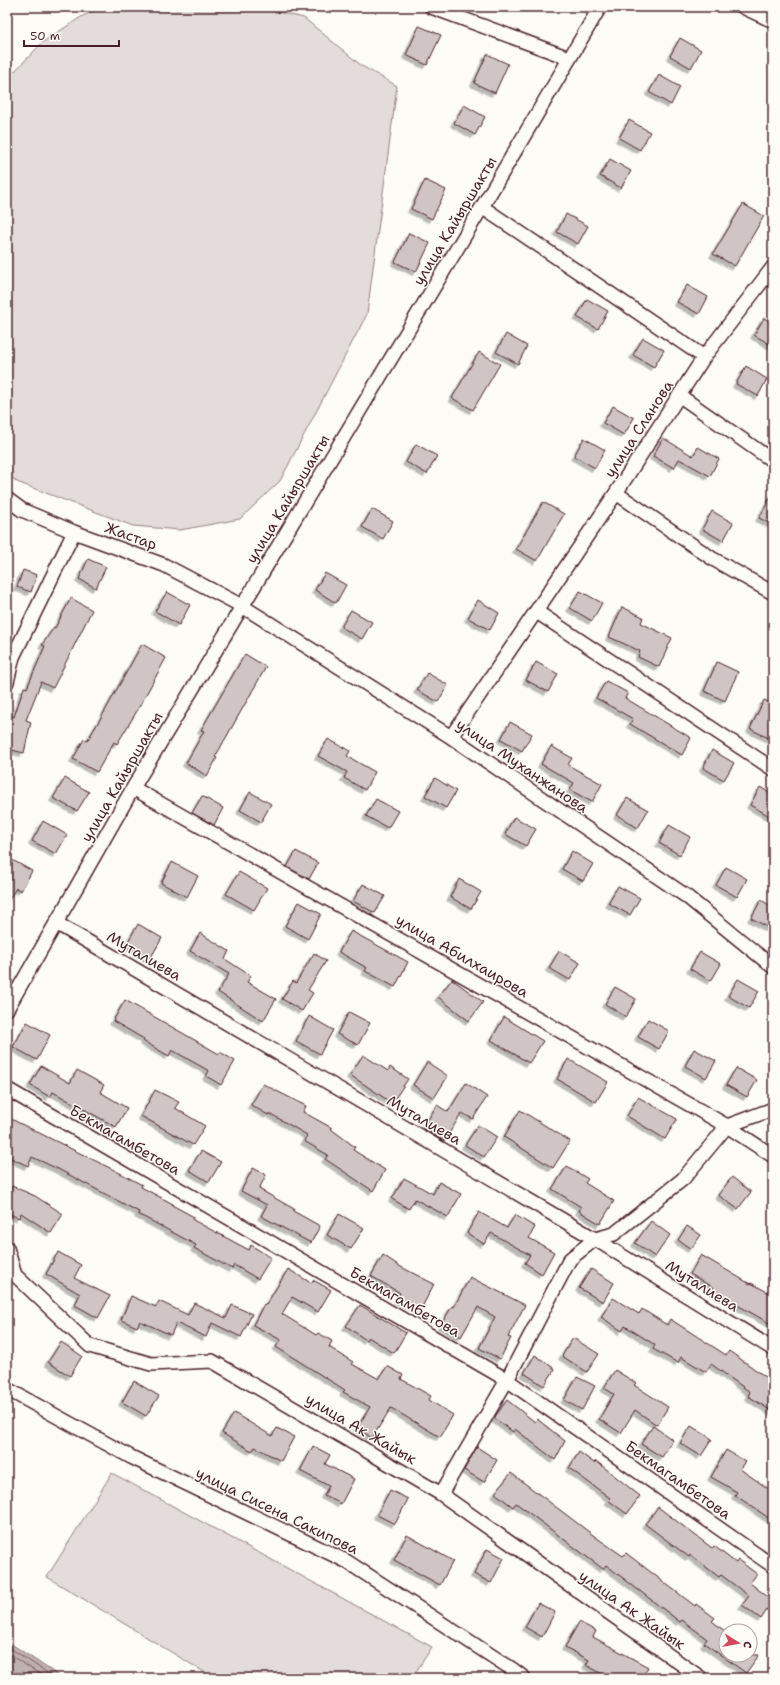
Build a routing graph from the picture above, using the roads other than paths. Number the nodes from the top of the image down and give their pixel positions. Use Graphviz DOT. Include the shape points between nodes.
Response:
graph roads {
  1 [pos="431,7"];
  2 [pos="600,7"];
  3 [pos="743,7"];
  4 [pos="773,22"];
  5 [pos="569,58"];
  6 [pos="482,207"];
  7 [pos="773,266"];
  8 [pos="704,357"];
  9 [pos="680,396"];
  10 [pos="773,461"];
  11 [pos="616,494"];
  12 [pos="7,500"];
  13 [pos="74,532"];
  14 [pos="773,593"];
  15 [pos="242,606"];
  16 [pos="537,612"];
  17 [pos="7,682"];
  18 [pos="451,737"];
  19 [pos="773,770"];
  20 [pos="133,788"];
  21 [pos="56,923"];
  22 [pos="773,967"];
  23 [pos="7,1009"];
  24 [pos="7,1089"];
  25 [pos="773,1109"];
  26 [pos="727,1126"];
  27 [pos="773,1156"];
  28 [pos="595,1239"];
  29 [pos="7,1248"];
  30 [pos="773,1349"];
  31 [pos="506,1380"];
  32 [pos="7,1389"];
  33 [pos="441,1494"];
  34 [pos="773,1566"];
  35 [pos="524,1678"];
  36 [pos="701,1678"];
  1 -- 5 [label="street"];
  2 -- 5 [label="street, улица Кайыршакты"];
  3 -- 4 [label="street"];
  5 -- 6 [label="street, улица Кайыршакты"];
  6 -- 8 [label="street"];
  6 -- 15 [label="street, улица Кайыршакты"];
  7 -- 8 [label="street, улица Сланова"];
  8 -- 9 [label="street, улица Сланова"];
  9 -- 10 [label="street"];
  9 -- 11 [label="street, улица Сланова"];
  11 -- 14 [label="street" via="713,559"];
  11 -- 16 [label="street, улица Сланова"];
  12 -- 13 [label="street, Жастар" via="22,510"];
  13 -- 15 [label="street, Жастар" via="164,565"];
  13 -- 17 [label="street" via="13,657"];
  15 -- 18 [label="street, улица Муханжанова"];
  15 -- 20 [label="street, улица Кайыршакты"];
  16 -- 18 [label="street, улица Сланова"];
  16 -- 19 [label="street"];
  18 -- 22 [label="street, улица Муханжанова" via="686,896"];
  20 -- 21 [label="street, улица Кайыршакты"];
  20 -- 26 [label="street, улица Абилхаирова"];
  21 -- 23 [label="street, улица Кайыршакты"];
  21 -- 28 [label="street, Муталиева"];
  24 -- 31 [label="street, Бекмагамбетова"];
  25 -- 26 [label="street"];
  26 -- 27 [label="street, улица Абилхаирова"];
  26 -- 28 [label="street" via="682,1179 614,1234"];
  28 -- 30 [label="street, Муталиева"];
  28 -- 31 [label="street" via="570,1259"];
  29 -- 33 [label="street, улица Ак Жайык" via="15,1275 90,1346 151,1364 212,1361"];
  31 -- 33 [label="street"];
  31 -- 34 [label="street, Бекмагамбетова"];
  32 -- 35 [label="street, улица Сисена Сакипова" via="131,1457 346,1561"];
  33 -- 36 [label="street, улица Ак Жайык"];
}
